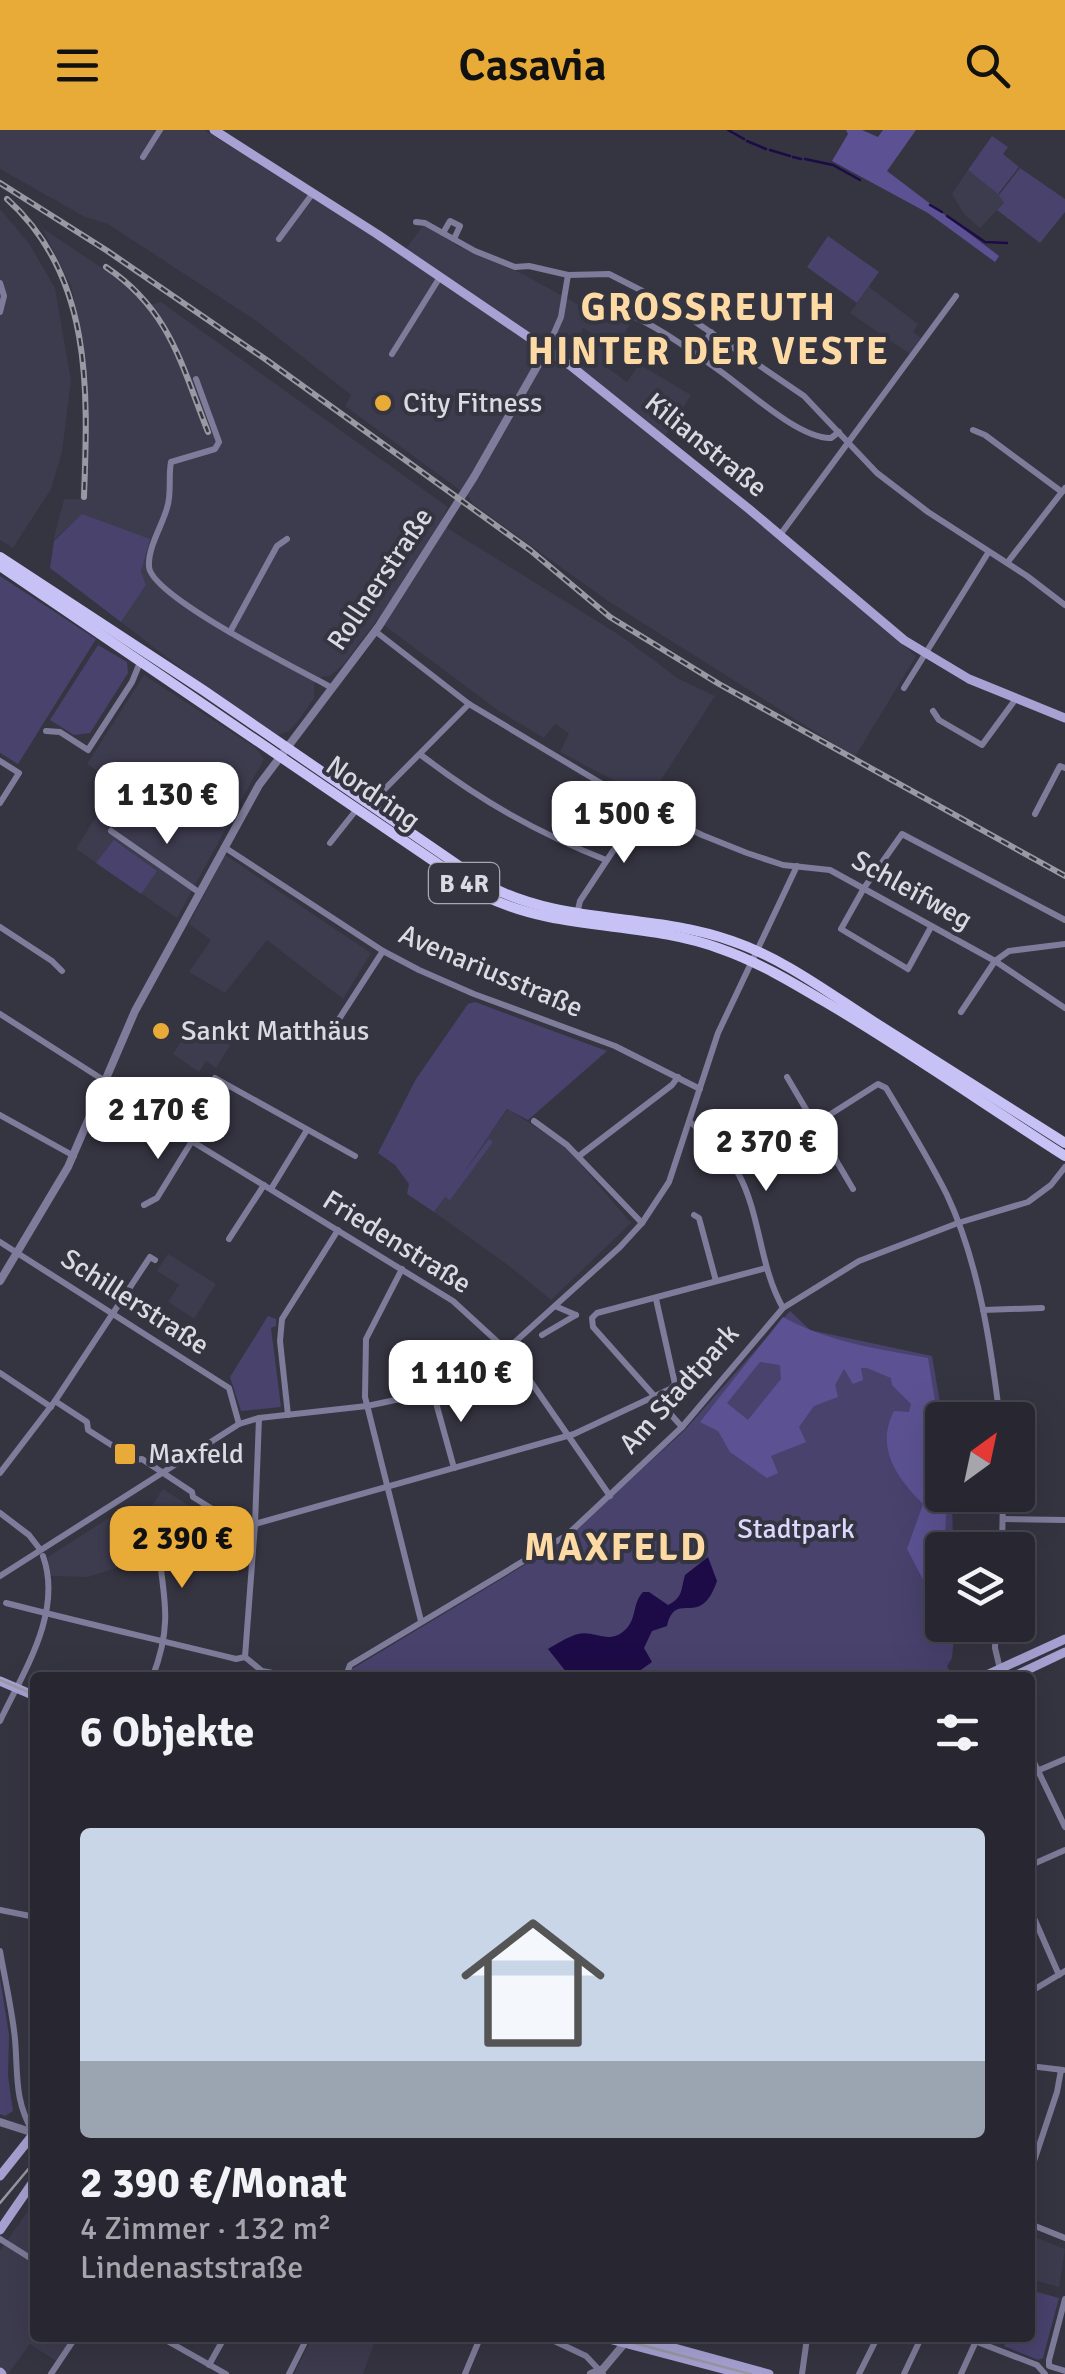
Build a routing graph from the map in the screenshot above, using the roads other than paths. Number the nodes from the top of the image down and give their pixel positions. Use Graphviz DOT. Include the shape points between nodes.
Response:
graph roads {
  1 [pos="160,130"];
  2 [pos="214,130"];
  3 [pos="143,157"];
  4 [pos="313,192"];
  5 [pos="416,222"];
  6 [pos="443,233"];
  7 [pos="280,238"];
  8 [pos="454,239"];
  9 [pos="568,275"];
  10 [pos="440,276"];
  11 [pos="0,284"];
  12 [pos="956,296"];
  13 [pos="0,312"];
  14 [pos="635,317"];
  15 [pos="711,332"];
  16 [pos="547,349"];
  17 [pos="392,354"];
  18 [pos="698,356"];
  19 [pos="196,379"];
  20 [pos="973,430"];
  21 [pos="839,432"];
  22 [pos="848,442"];
  23 [pos="1063,490"];
  24 [pos="780,535"];
  25 [pos="286,538"];
  26 [pos="988,553"];
  27 [pos="0,557"];
  28 [pos="1007,562"];
  29 [pos="0,566"];
  30 [pos="1065,605"];
  31 [pos="375,631"];
  32 [pos="230,632"];
  33 [pos="924,652"];
  34 [pos="141,659"];
  35 [pos="332,688"];
  36 [pos="904,688"];
  37 [pos="1015,700"];
  38 [pos="469,704"];
  39 [pos="933,711"];
  40 [pos="1065,718"];
  41 [pos="46,731"];
  42 [pos="283,751"];
  43 [pos="421,755"];
  44 [pos="0,761"];
  45 [pos="1065,768"];
  46 [pos="0,802"];
  47 [pos="369,804"];
  48 [pos="642,807"];
  49 [pos="357,809"];
  50 [pos="1035,814"];
  51 [pos="111,831"];
  52 [pos="330,843"];
  53 [pos="224,847"];
  54 [pos="606,860"];
  55 [pos="798,866"];
  56 [pos="864,888"];
  57 [pos="200,893"];
  58 [pos="577,915"];
  59 [pos="1065,920"];
  60 [pos="0,927"];
  61 [pos="932,927"];
  62 [pos="1065,944"];
  63 [pos="383,951"];
  64 [pos="756,957"];
  65 [pos="995,962"];
  66 [pos="62,971"];
  67 [pos="1065,1008"];
  68 [pos="961,1012"];
  69 [pos="0,1014"];
  70 [pos="330,1032"];
  71 [pos="678,1077"];
  72 [pos="786,1077"];
  73 [pos="215,1078"];
  74 [pos="104,1084"];
  75 [pos="700,1089"];
  76 [pos="0,1115"];
  77 [pos="534,1121"];
  78 [pos="690,1122"];
  79 [pos="817,1124"];
  80 [pos="307,1130"];
  81 [pos="192,1141"];
  82 [pos="1065,1144"];
  83 [pos="74,1156"];
  84 [pos="355,1156"];
  85 [pos="578,1156"];
  86 [pos="1065,1156"];
  87 [pos="1065,1167"];
  88 [pos="738,1173"];
  89 [pos="268,1187"];
  90 [pos="853,1190"];
  91 [pos="144,1204"];
  92 [pos="694,1214"];
  93 [pos="642,1223"];
  94 [pos="958,1223"];
  95 [pos="338,1230"];
  96 [pos="229,1240"];
  97 [pos="0,1242"];
  98 [pos="17,1252"];
  99 [pos="156,1260"];
  100 [pos="766,1268"];
  101 [pos="402,1269"];
  102 [pos="716,1280"];
  103 [pos="0,1281"];
  104 [pos="656,1300"];
  105 [pos="554,1306"];
  106 [pos="782,1308"];
  107 [pos="1042,1308"];
  108 [pos="982,1310"];
  109 [pos="113,1316"];
  110 [pos="542,1335"];
  111 [pos="506,1350"];
  112 [pos="0,1373"];
  113 [pos="433,1392"];
  114 [pos="655,1396"];
  115 [pos="997,1402"];
  116 [pos="53,1404"];
  117 [pos="367,1406"];
  118 [pos="288,1416"];
  119 [pos="259,1418"];
  120 [pos="239,1424"];
  121 [pos="682,1427"];
  122 [pos="567,1435"];
  123 [pos="454,1468"];
  124 [pos="163,1472"];
  125 [pos="0,1473"];
  126 [pos="390,1487"];
  127 [pos="610,1496"];
  128 [pos="1003,1512"];
  129 [pos="0,1513"];
  130 [pos="1003,1519"];
  131 [pos="1065,1520"];
  132 [pos="254,1527"];
  133 [pos="1003,1532"];
  134 [pos="154,1551"];
  135 [pos="41,1552"];
  136 [pos="0,1576"];
  137 [pos="6,1603"];
  138 [pos="47,1612"];
  139 [pos="421,1622"];
  140 [pos="1065,1639"];
  141 [pos="995,1642"];
  142 [pos="163,1643"];
  143 [pos="1065,1652"];
  144 [pos="244,1656"];
  145 [pos="1000,1668"];
  146 [pos="154,1672"];
  147 [pos="258,1672"];
  148 [pos="346,1672"];
  149 [pos="992,1672"];
  150 [pos="1023,1672"];
  151 [pos="0,1681"];
  152 [pos="16,1688"];
  153 [pos="30,1694"];
  154 [pos="0,1721"];
  155 [pos="1065,1760"];
  156 [pos="1035,1772"];
  157 [pos="1035,1774"];
  158 [pos="1065,1826"];
  159 [pos="1065,1850"];
  160 [pos="1035,1863"];
  161 [pos="0,1910"];
  162 [pos="30,1916"];
  163 [pos="1035,1919"];
  164 [pos="0,1951"];
  165 [pos="1062,1973"];
  166 [pos="1035,1989"];
  167 [pos="1035,2067"];
  168 [pos="1063,2070"];
  169 [pos="0,2122"];
  170 [pos="30,2125"];
  171 [pos="30,2132"];
  172 [pos="30,2140"];
  173 [pos="1035,2157"];
  174 [pos="0,2176"];
  175 [pos="30,2184"];
  176 [pos="1035,2226"];
  177 [pos="0,2230"];
  178 [pos="1065,2238"];
  179 [pos="0,2239"];
  180 [pos="30,2258"];
  181 [pos="1065,2299"];
  182 [pos="72,2342"];
  183 [pos="168,2342"];
  184 [pos="222,2342"];
  185 [pos="305,2342"];
  186 [pos="478,2342"];
  187 [pos="556,2342"];
  188 [pos="625,2342"];
  189 [pos="634,2342"];
  190 [pos="652,2342"];
  191 [pos="806,2342"];
  192 [pos="876,2342"];
  193 [pos="919,2342"];
  194 [pos="970,2342"];
  195 [pos="978,2342"];
  196 [pos="212,2369"];
  197 [pos="1046,2370"];
  198 [pos="1065,2371"];
  199 [pos="598,2373"];
  200 [pos="51,2374"];
  201 [pos="226,2374"];
  202 [pos="289,2374"];
  203 [pos="465,2374"];
  204 [pos="742,2374"];
  205 [pos="768,2374"];
  206 [pos="802,2374"];
  207 [pos="859,2374"];
  208 [pos="904,2374"];
  209 [pos="961,2374"];
  1 -- 3 [label="street"];
  2 -- 4 [label="main road, Kilianstraße"];
  4 -- 7 [label="street"];
  4 -- 10 [label="main road, Kilianstraße"];
  5 -- 6 [label="street"];
  6 -- 8 [label="street"];
  6 -- 8 [label="street" via="450,221 460,226"];
  8 -- 9 [label="street" via="515,266"];
  9 -- 15 [label="street" via="618,277"];
  9 -- 16 [label="street, Rollnerstraße" via="561,318"];
  10 -- 16 [label="main road, Kilianstraße"];
  10 -- 17 [label="street"];
  11 -- 13 [label="street"];
  12 -- 22 [label="street"];
  14 -- 18 [label="street"];
  15 -- 18 [label="street"];
  15 -- 21 [label="street" via="804,396"];
  16 -- 24 [label="main road, Kilianstraße"];
  16 -- 31 [label="street, Rollnerstraße"];
  18 -- 21 [label="street" via="790,422 822,438"];
  19 -- 32 [label="street" via="220,442 172,462 169,504 149,566 158,584"];
  20 -- 23 [label="street"];
  21 -- 22 [label="street"];
  22 -- 24 [label="street"];
  22 -- 26 [label="street" via="877,473"];
  23 -- 28 [label="street"];
  24 -- 33 [label="main road, Kilianstraße"];
  25 -- 32 [label="street"];
  26 -- 28 [label="street"];
  26 -- 33 [label="street"];
  27 -- 42 [label="main road, Nordring / B 4R"];
  28 -- 30 [label="street"];
  29 -- 34 [label="main road, Nordring / B 4R"];
  31 -- 35 [label="street, Rollnerstraße"];
  31 -- 38 [label="street, Schleifweg"];
  32 -- 35 [label="street"];
  33 -- 36 [label="street"];
  33 -- 37 [label="main road, Kilianstraße"];
  34 -- 41 [label="street" via="88,750"];
  34 -- 42 [label="main road, Nordring / B 4R"];
  35 -- 42 [label="street, Rollnerstraße"];
  37 -- 39 [label="street" via="982,745"];
  37 -- 40 [label="main road, Kilianstraße"];
  38 -- 43 [label="street"];
  38 -- 48 [label="street, Schleifweg"];
  42 -- 47 [label="main road, Nordring / B 4R"];
  42 -- 49 [label="main road, Nordring / B 4R"];
  42 -- 53 [label="street, Rollnerstraße"];
  43 -- 47 [label="street"];
  43 -- 54 [label="street" via="493,807"];
  44 -- 46 [label="street" via="19,773"];
  45 -- 50 [label="street" via="1060,766"];
  47 -- 58 [label="main road, Nordring / B 4R" via="487,885 525,903"];
  48 -- 54 [label="street"];
  48 -- 55 [label="street, Schleifweg" via="702,836"];
  49 -- 52 [label="street"];
  49 -- 64 [label="main road, Nordring / B 4R" via="512,908 563,922 679,936"];
  51 -- 57 [label="street"];
  53 -- 57 [label="street, Rollnerstraße"];
  53 -- 63 [label="street, Avenariusstraße"];
  54 -- 58 [label="street"];
  55 -- 56 [label="street, Schleifweg" via="824,867"];
  55 -- 64 [label="street"];
  56 -- 59 [label="street" via="902,834"];
  56 -- 61 [label="street, Schleifweg"];
  56 -- 61 [label="street" via="841,929 906,968"];
  57 -- 74 [label="street, Rollnerstraße" via="135,1011"];
  58 -- 64 [label="main road, Nordring / B 4R" via="682,927"];
  60 -- 66 [label="street"];
  61 -- 65 [label="street, Schleifweg"];
  62 -- 65 [label="street" via="1009,951"];
  63 -- 70 [label="street"];
  63 -- 71 [label="street, Avenariusstraße" via="447,984 615,1046"];
  64 -- 75 [label="street" via="718,1033"];
  64 -- 82 [label="main road, Nordring / B 4R" via="800,974"];
  64 -- 86 [label="main road, Nordring / B 4R"];
  65 -- 67 [label="street, Schleifweg"];
  65 -- 68 [label="street"];
  69 -- 74 [label="street, Friedenstraße"];
  71 -- 75 [label="street, Avenariusstraße"];
  71 -- 85 [label="street"];
  72 -- 79 [label="street"];
  73 -- 80 [label="street"];
  74 -- 81 [label="street, Friedenstraße"];
  74 -- 83 [label="street, Rollnerstraße"];
  75 -- 78 [label="street"];
  76 -- 83 [label="street"];
  77 -- 85 [label="street"];
  78 -- 88 [label="street"];
  78 -- 93 [label="street" via="669,1182"];
  79 -- 88 [label="street"];
  79 -- 90 [label="street"];
  79 -- 94 [label="street" via="878,1084 886,1088"];
  80 -- 84 [label="street"];
  80 -- 89 [label="street"];
  81 -- 89 [label="street, Friedenstraße"];
  81 -- 91 [label="street" via="157,1198"];
  83 -- 98 [label="street, Rollnerstraße"];
  85 -- 93 [label="street"];
  87 -- 94 [label="street, Am Stadtpark" via="1028,1202"];
  88 -- 100 [label="street"];
  89 -- 95 [label="street, Friedenstraße"];
  89 -- 96 [label="street"];
  92 -- 102 [label="street"];
  93 -- 105 [label="street"];
  94 -- 106 [label="street, Am Stadtpark" via="859,1262"];
  94 -- 108 [label="street"];
  95 -- 101 [label="street, Friedenstraße"];
  95 -- 118 [label="street" via="284,1316"];
  97 -- 98 [label="street, Schillerstraße"];
  98 -- 103 [label="street, Rollnerstraße"];
  98 -- 109 [label="street, Schillerstraße"];
  99 -- 109 [label="street" via="150,1257"];
  100 -- 102 [label="street"];
  100 -- 106 [label="street"];
  101 -- 111 [label="street, Friedenstraße" via="453,1301"];
  101 -- 117 [label="street" via="366,1339"];
  102 -- 104 [label="street"];
  104 -- 114 [label="street" via="675,1384"];
  104 -- 114 [label="street" via="592,1318"];
  105 -- 110 [label="street" via="576,1315"];
  105 -- 111 [label="street"];
  106 -- 121 [label="street, Am Stadtpark"];
  107 -- 108 [label="street"];
  108 -- 115 [label="street"];
  109 -- 116 [label="street"];
  109 -- 120 [label="street, Schillerstraße" via="229,1388"];
  111 -- 113 [label="street"];
  111 -- 122 [label="street, Friedenstraße"];
  112 -- 116 [label="street"];
  113 -- 117 [label="street"];
  113 -- 123 [label="street"];
  114 -- 121 [label="street"];
  114 -- 122 [label="street"];
  116 -- 124 [label="street"];
  116 -- 125 [label="street"];
  117 -- 118 [label="street"];
  117 -- 126 [label="street"];
  118 -- 119 [label="street"];
  119 -- 120 [label="street"];
  119 -- 132 [label="street"];
  120 -- 124 [label="street"];
  121 -- 127 [label="street, Am Stadtpark"];
  122 -- 123 [label="street"];
  122 -- 127 [label="street, Friedenstraße"];
  123 -- 126 [label="street"];
  124 -- 132 [label="street" via="243,1528"];
  124 -- 135 [label="street"];
  126 -- 132 [label="street"];
  126 -- 139 [label="street"];
  127 -- 139 [label="street, Am Stadtpark" via="567,1535"];
  128 -- 130 [label="street"];
  129 -- 135 [label="street"];
  130 -- 131 [label="street"];
  130 -- 133 [label="street"];
  132 -- 144 [label="street"];
  134 -- 142 [label="street" via="168,1618"];
  135 -- 136 [label="street"];
  135 -- 138 [label="street" via="48,1569"];
  137 -- 138 [label="street"];
  138 -- 142 [label="street"];
  138 -- 152 [label="street"];
  139 -- 148 [label="street, Am Stadtpark"];
  140 -- 145 [label="main road"];
  141 -- 145 [label="street"];
  142 -- 144 [label="street"];
  142 -- 146 [label="street"];
  143 -- 150 [label="main road"];
  144 -- 147 [label="street"];
  145 -- 149 [label="main road"];
  151 -- 152 [label="main road"];
  152 -- 153 [label="main road"];
  152 -- 154 [label="street"];
  155 -- 156 [label="street"];
  157 -- 158 [label="street"];
  159 -- 160 [label="street"];
  161 -- 162 [label="street"];
  163 -- 165 [label="street"];
  164 -- 170 [label="street" via="17,2088"];
  165 -- 166 [label="street"];
  167 -- 168 [label="street"];
  168 -- 173 [label="street"];
  169 -- 171 [label="street"];
  172 -- 174 [label="main road"];
  175 -- 177 [label="main road"];
  176 -- 178 [label="street"];
  179 -- 180 [label="street"];
  181 -- 197 [label="street"];
  182 -- 200 [label="street"];
  183 -- 196 [label="street"];
  184 -- 196 [label="street"];
  185 -- 202 [label="street"];
  186 -- 203 [label="street"];
  187 -- 199 [label="street" via="586,2356"];
  188 -- 199 [label="street"];
  189 -- 204 [label="main road"];
  190 -- 205 [label="main road"];
  191 -- 206 [label="street"];
  192 -- 207 [label="street"];
  193 -- 208 [label="street"];
  194 -- 209 [label="street"];
  195 -- 197 [label="street"];
  196 -- 201 [label="street"];
  197 -- 198 [label="street"];
}
